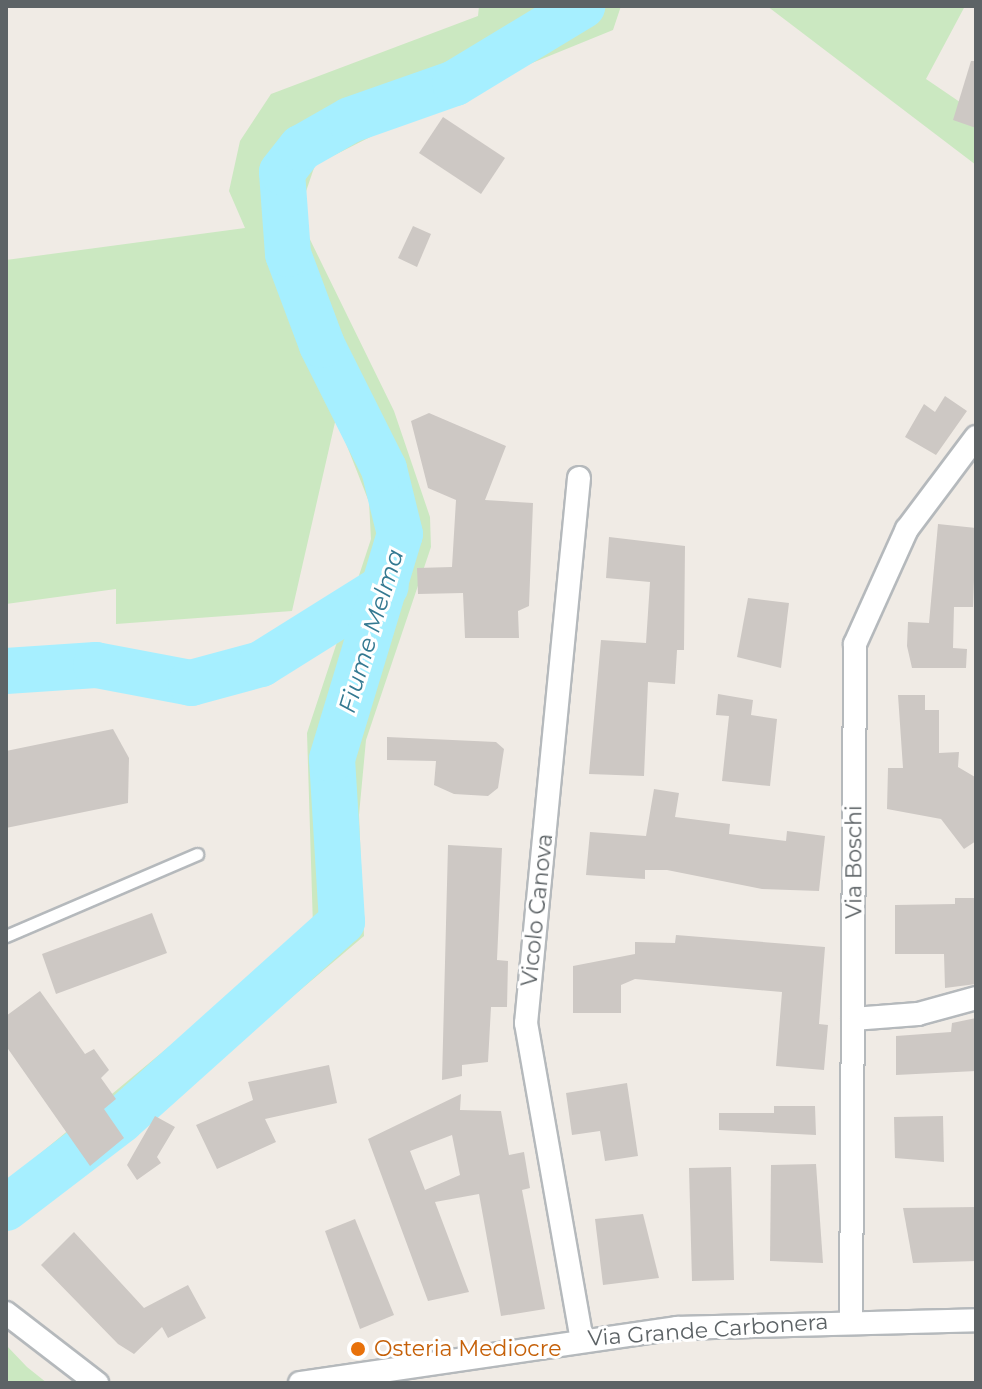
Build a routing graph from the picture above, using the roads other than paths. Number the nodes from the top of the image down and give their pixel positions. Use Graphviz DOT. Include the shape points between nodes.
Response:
graph roads {
  1 [pos="976,437"];
  2 [pos="579,478"];
  3 [pos="197,854"];
  4 [pos="6,936"];
  5 [pos="976,998"];
  6 [pos="853,1019"];
  7 [pos="6,1313"];
  8 [pos="976,1320"];
  9 [pos="851,1321"];
  10 [pos="582,1339"];
  11 [pos="97,1383"];
  12 [pos="300,1383"];
  1 -- 6 [label="street, Via Boschi" via="907,529 855,644"];
  2 -- 10 [label="street, Vicolo Canova" via="526,1023"];
  3 -- 4 [label="lane"];
  5 -- 6 [label="street" via="918,1014"];
  6 -- 9 [label="street, Via Boschi"];
  7 -- 11 [label="street"];
  8 -- 9 [label="street, Via Grande Carbonera"];
  9 -- 10 [label="street, Via Grande Carbonera"];
  10 -- 12 [label="street, Via Grande Carbonera"];
}
